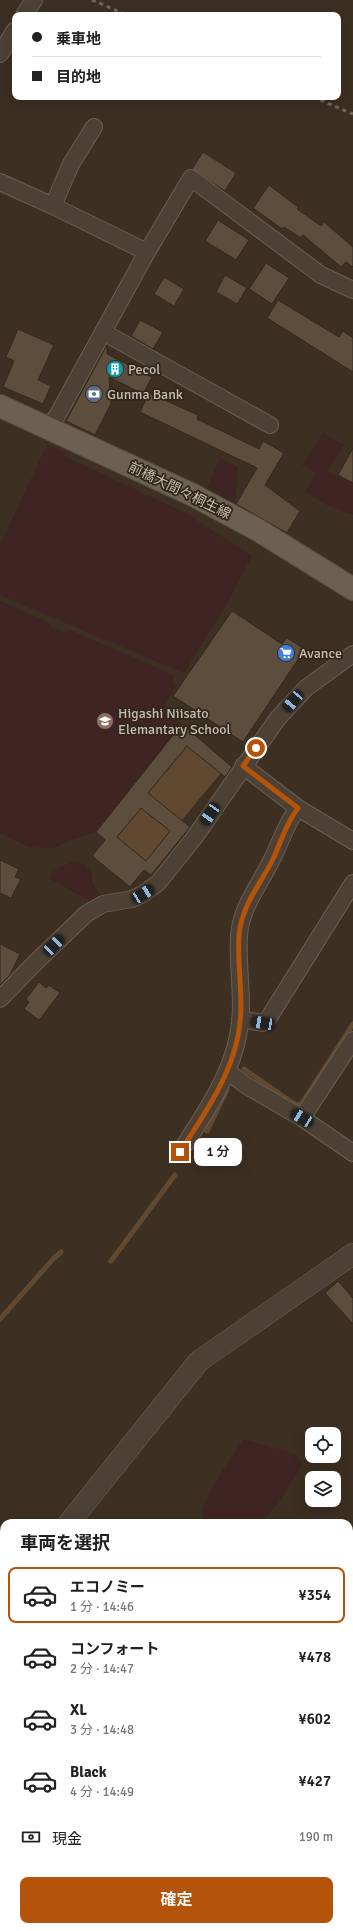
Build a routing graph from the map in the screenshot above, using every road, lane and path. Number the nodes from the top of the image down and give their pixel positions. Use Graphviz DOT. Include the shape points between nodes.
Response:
graph roads {
  1 [pos="34,0"];
  2 [pos="26,12"];
  3 [pos="12,35"];
  4 [pos="0,54"];
  5 [pos="94,127"];
  6 [pos="0,182"];
  7 [pos="53,206"];
  8 [pos="147,252"];
  9 [pos="353,290"];
  10 [pos="103,332"];
  11 [pos="0,406"];
  12 [pos="270,425"];
  13 [pos="48,428"];
  14 [pos="353,589"];
  15 [pos="353,654"];
  16 [pos="243,766"];
  17 [pos="298,808"];
  18 [pos="353,841"];
  19 [pos="353,883"];
  20 [pos="0,1000"];
  21 [pos="240,1019"];
  22 [pos="353,1040"];
  23 [pos="227,1071"];
  24 [pos="302,1118"];
  25 [pos="180,1152"];
  26 [pos="353,1153"];
  27 [pos="353,1254"];
  28 [pos="72,1519"];
  1 -- 2 [label="street"];
  3 -- 4 [label="street"];
  5 -- 7 [label="street" via="71,164"];
  6 -- 7 [label="street"];
  7 -- 8 [label="street"];
  8 -- 9 [label="street" via="191,178 321,275"];
  8 -- 10 [label="street"];
  10 -- 12 [label="street"];
  10 -- 13 [label="street"];
  11 -- 13 [label="main road, 前橋大間々桐生線"];
  13 -- 14 [label="main road, 前橋大間々桐生線" via="218,508"];
  15 -- 16 [label="street" via="306,688 293,701"];
  16 -- 17 [label="street"];
  16 -- 20 [label="street" via="194,838 151,889 132,899 103,904 86,914"];
  17 -- 18 [label="street"];
  17 -- 21 [label="street" via="242,915 239,938"];
  19 -- 21 [label="street" via="268,1018 263,1023"];
  21 -- 23 [label="street" via="238,1037"];
  22 -- 24 [label="street"];
  23 -- 24 [label="street" via="247,1086"];
  23 -- 25 [label="street"];
  24 -- 26 [label="street"];
  27 -- 28 [label="street" via="199,1361"];
}
